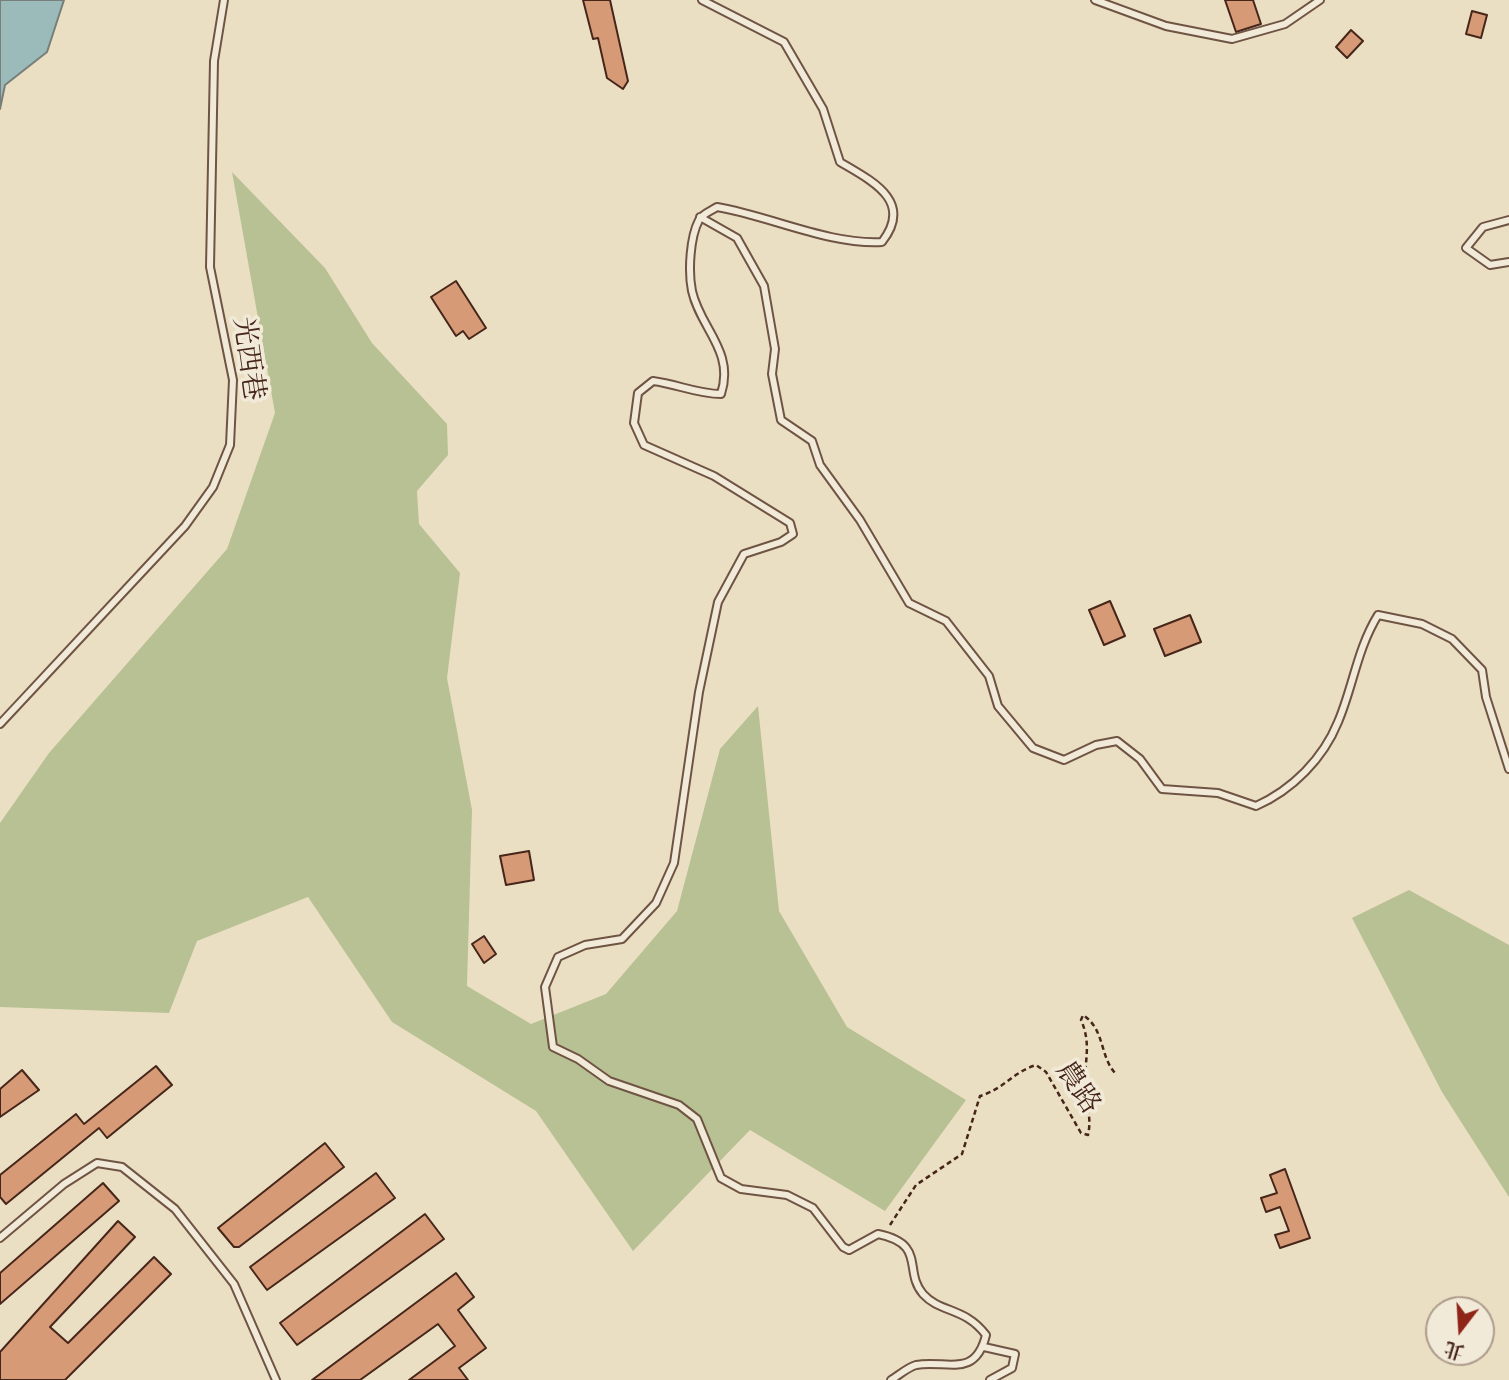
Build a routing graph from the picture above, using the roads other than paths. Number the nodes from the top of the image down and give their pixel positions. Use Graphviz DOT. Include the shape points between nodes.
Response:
graph roads {
  1 [pos="224,0"];
  2 [pos="702,0"];
  3 [pos="1095,0"];
  4 [pos="1320,0"];
  5 [pos="700,218"];
  6 [pos="1509,220"];
  7 [pos="1509,262"];
  8 [pos="0,724"];
  9 [pos="1509,769"];
  10 [pos="0,1238"];
  11 [pos="984,1347"];
  12 [pos="276,1380"];
  13 [pos="891,1380"];
  14 [pos="990,1380"];
  1 -- 8 [label="lane, 光西巷" via="214,61 210,267 233,380 230,445 213,487 185,526"];
  2 -- 5 [label="lane" via="783,42 823,109 840,162 880,186 894,209 893,227 882,242 859,243 717,207"];
  3 -- 4 [label="lane" via="1166,26 1232,39 1285,24"];
  5 -- 9 [label="lane" via="737,238 764,286 781,420 812,441 820,466 860,520 909,603 946,621 989,676 998,706 1033,748 1064,760 1117,741 1140,759 1162,789 1218,793 1256,806 1278,796 1312,764 1338,723 1366,635 1378,615 1422,624 1452,639 1482,670"];
  5 -- 11 [label="lane" via="692,242 692,291 719,348 726,377 721,394 702,394 675,383 653,381 638,393 634,423 644,446 714,476 790,523 793,534 744,554 718,602 699,692 674,863 656,903 622,939 558,957 545,986 552,1047 609,1081 679,1105 697,1118 721,1178 741,1189 787,1195 813,1208 843,1247 849,1250 878,1234 889,1236 909,1251 925,1296 976,1321 986,1335"];
  6 -- 7 [label="lane" via="1483,227 1466,248 1490,265"];
  10 -- 12 [label="lane" via="64,1184 97,1163 122,1167 175,1209 234,1284"];
  11 -- 13 [label="lane" via="968,1368 955,1371 916,1365"];
  11 -- 14 [label="lane" via="1015,1354 1012,1368"];
}
